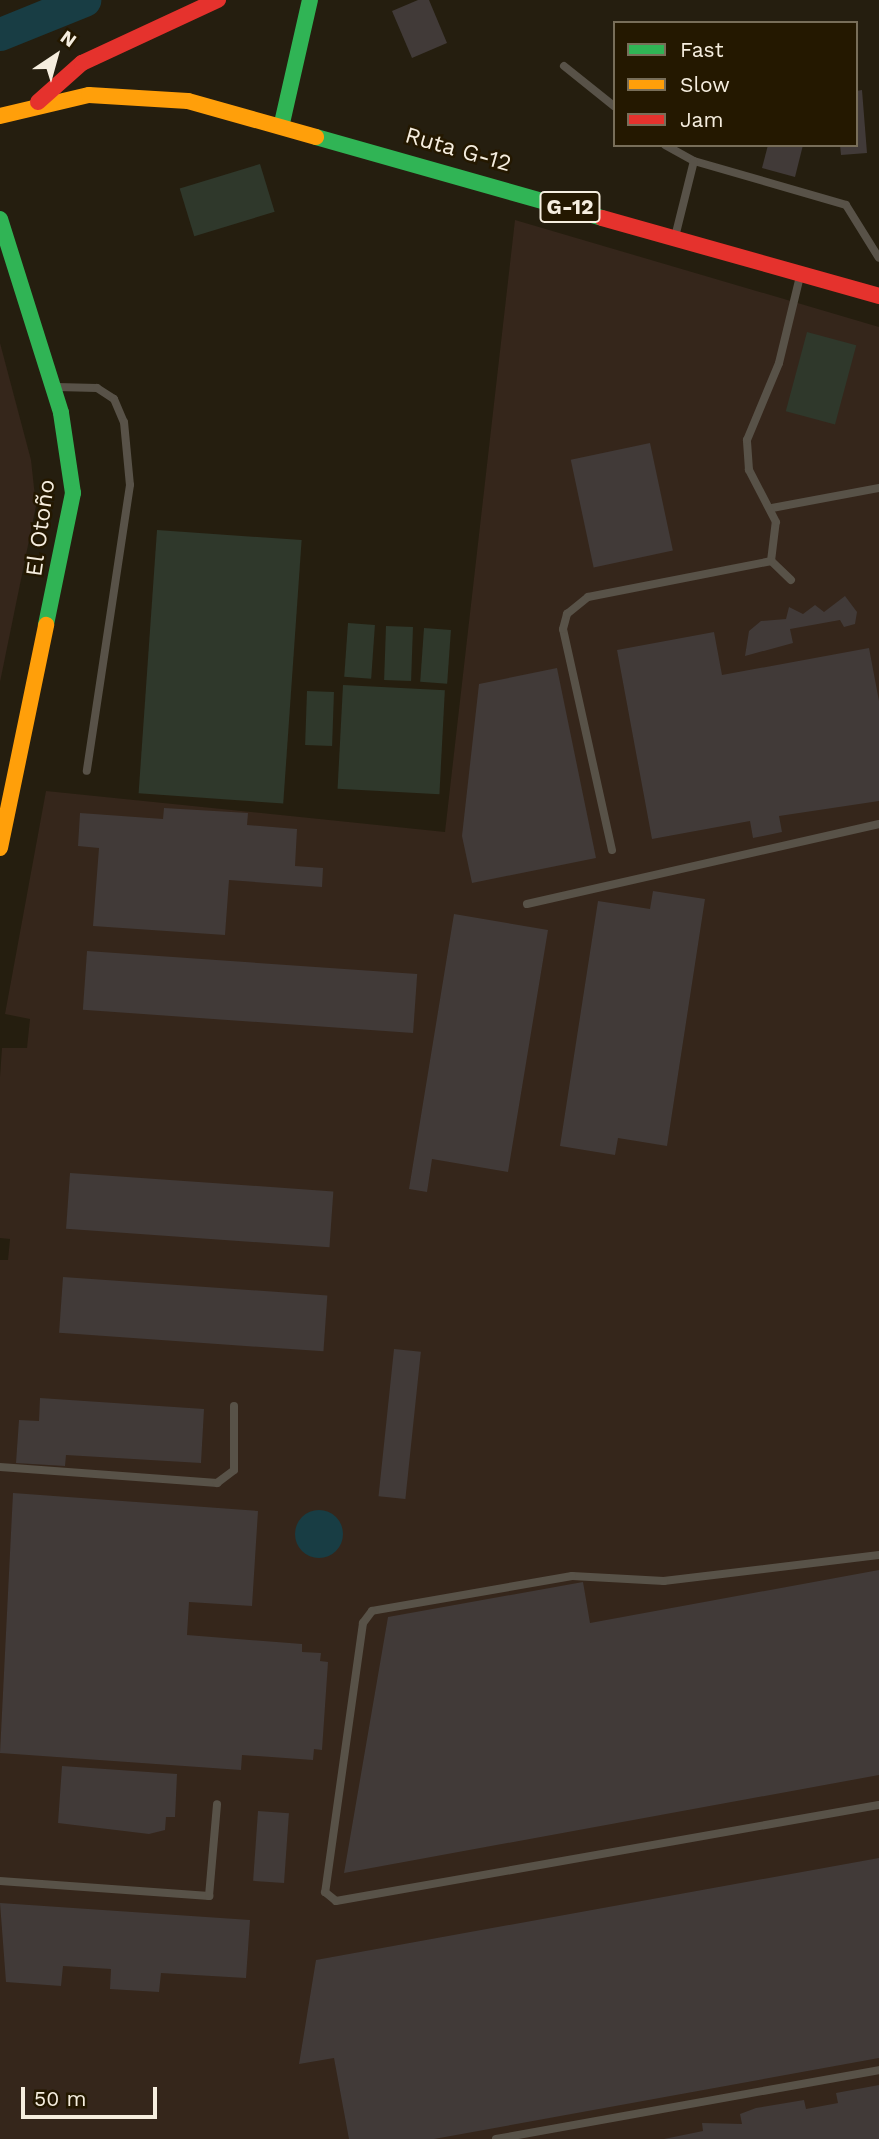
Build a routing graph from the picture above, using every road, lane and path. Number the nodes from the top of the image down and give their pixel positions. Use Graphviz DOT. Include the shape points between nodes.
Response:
graph roads {
  1 [pos="218,0"];
  2 [pos="310,0"];
  3 [pos="564,66"];
  4 [pos="38,102"];
  5 [pos="613,105"];
  6 [pos="0,116"];
  7 [pos="282,123"];
  8 [pos="670,147"];
  9 [pos="694,161"];
  10 [pos="0,219"];
  11 [pos="675,237"];
  12 [pos="879,258"];
  13 [pos="801,273"];
  14 [pos="879,294"];
  15 [pos="53,387"];
  16 [pos="879,488"];
  17 [pos="772,509"];
  18 [pos="771,561"];
  19 [pos="791,580"];
  20 [pos="87,771"];
  21 [pos="879,824"];
  22 [pos="0,848"];
  23 [pos="612,850"];
  24 [pos="527,904"];
  25 [pos="234,1406"];
  26 [pos="0,1467"];
  27 [pos="879,1555"];
  28 [pos="217,1804"];
  29 [pos="879,1805"];
  30 [pos="0,1881"];
  31 [pos="879,2070"];
  32 [pos="496,2139"];
  1 -- 4 [label="main road" via="82,63"];
  2 -- 7 [label="main road"];
  3 -- 5 [label="lane"];
  4 -- 6 [label="main road, G-12"];
  4 -- 7 [label="main road, Ruta G-12 / G-12" via="141,95"];
  7 -- 11 [label="main road, Ruta G-12 / G-12"];
  8 -- 9 [label="lane"];
  9 -- 11 [label="lane"];
  9 -- 12 [label="lane" via="846,205"];
  10 -- 15 [label="main road, El Otoño"];
  11 -- 13 [label="main road, Ruta G-12 / G-12"];
  13 -- 14 [label="main road, Ruta G-12 / G-12"];
  13 -- 17 [label="lane" via="779,363 747,440 749,470"];
  15 -- 20 [label="lane" via="97,388 114,399 124,422 130,485"];
  15 -- 22 [label="main road, El Otoño" via="73,493"];
  16 -- 17 [label="lane"];
  17 -- 18 [label="lane"];
  18 -- 19 [label="lane"];
  18 -- 23 [label="lane" via="588,597 567,614 563,629"];
  21 -- 24 [label="lane"];
  25 -- 26 [label="lane" via="234,1469 217,1483"];
  27 -- 29 [label="lane" via="664,1581 572,1576 372,1611 363,1623 325,1892 336,1901"];
  28 -- 30 [label="lane" via="209,1896"];
  31 -- 32 [label="lane"];
}
